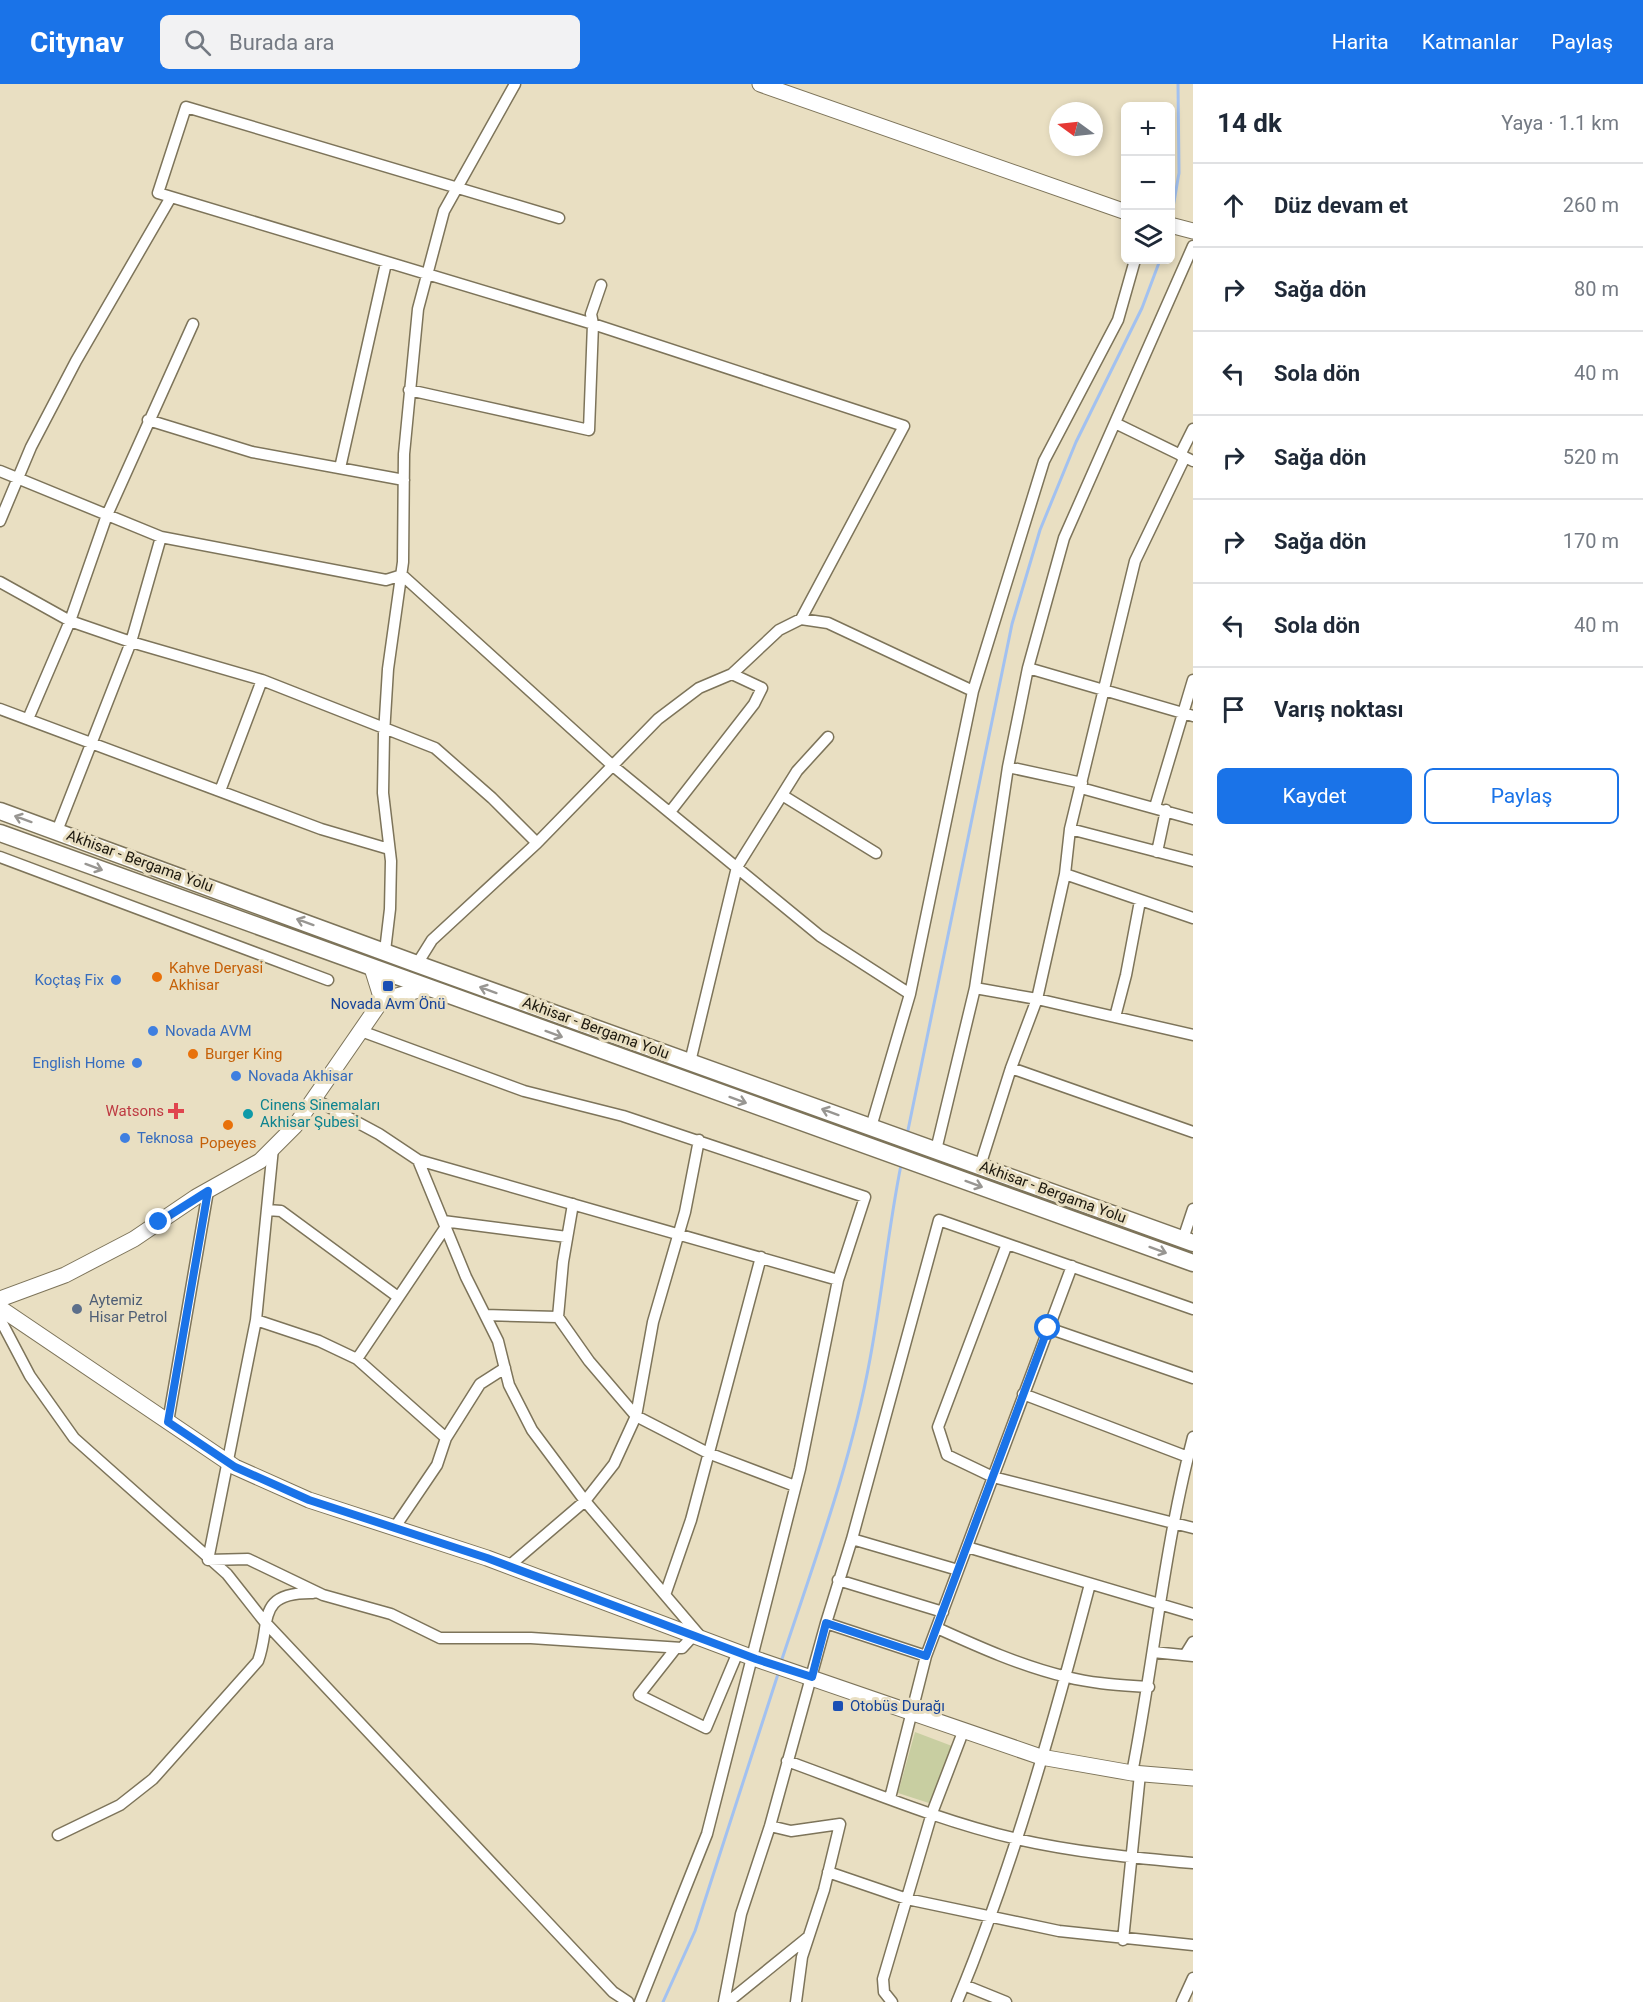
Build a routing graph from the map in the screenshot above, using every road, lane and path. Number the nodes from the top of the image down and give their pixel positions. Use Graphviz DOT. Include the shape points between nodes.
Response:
graph roads {
  1 [pos="515,84"];
  2 [pos="760,84"];
  3 [pos="459,186"];
  4 [pos="171,198"];
  5 [pos="1121,211"];
  6 [pos="559,218"];
  7 [pos="1175,226"];
  8 [pos="1193,231"];
  9 [pos="1193,246"];
  10 [pos="386,262"];
  11 [pos="1134,264"];
  12 [pos="427,275"];
  13 [pos="602,285"];
  14 [pos="193,324"];
  15 [pos="593,324"];
  16 [pos="409,390"];
  17 [pos="148,420"];
  18 [pos="1115,423"];
  19 [pos="1193,429"];
  20 [pos="1186,458"];
  21 [pos="340,468"];
  22 [pos="0,471"];
  23 [pos="18,479"];
  24 [pos="404,480"];
  25 [pos="106,515"];
  26 [pos="0,521"];
  27 [pos="161,537"];
  28 [pos="402,574"];
  29 [pos="0,582"];
  30 [pos="801,619"];
  31 [pos="70,621"];
  32 [pos="131,642"];
  33 [pos="1028,668"];
  34 [pos="732,674"];
  35 [pos="262,680"];
  36 [pos="1193,680"];
  37 [pos="1103,688"];
  38 [pos="973,691"];
  39 [pos="0,709"];
  40 [pos="1188,714"];
  41 [pos="28,719"];
  42 [pos="384,729"];
  43 [pos="828,736"];
  44 [pos="91,742"];
  45 [pos="613,766"];
  46 [pos="1008,767"];
  47 [pos="1082,786"];
  48 [pos="220,791"];
  49 [pos="782,795"];
  50 [pos="1160,809"];
  51 [pos="0,811"];
  52 [pos="670,812"];
  53 [pos="1193,819"];
  54 [pos="1070,829"];
  55 [pos="57,831"];
  56 [pos="0,833"];
  57 [pos="537,843"];
  58 [pos="389,849"];
  59 [pos="1157,852"];
  60 [pos="876,854"];
  61 [pos="0,857"];
  62 [pos="1193,861"];
  63 [pos="736,867"];
  64 [pos="1065,874"];
  65 [pos="1140,901"];
  66 [pos="1193,918"];
  67 [pos="385,951"];
  68 [pos="417,964"];
  69 [pos="372,968"];
  70 [pos="328,980"];
  71 [pos="426,988"];
  72 [pos="975,988"];
  73 [pos="910,994"];
  74 [pos="1037,999"];
  75 [pos="382,1000"];
  76 [pos="1114,1017"];
  77 [pos="361,1031"];
  78 [pos="1192,1031"];
  79 [pos="690,1062"];
  80 [pos="1011,1068"];
  81 [pos="314,1099"];
  82 [pos="878,1129"];
  83 [pos="1193,1132"];
  84 [pos="699,1140"];
  85 [pos="928,1147"];
  86 [pos="273,1148"];
  87 [pos="418,1160"];
  88 [pos="980,1166"];
  89 [pos="208,1191"];
  90 [pos="573,1204"];
  91 [pos="267,1209"];
  92 [pos="1193,1209"];
  93 [pos="444,1224"];
  94 [pos="678,1236"];
  95 [pos="567,1237"];
  96 [pos="1188,1241"];
  97 [pos="1007,1244"];
  98 [pos="761,1257"];
  99 [pos="1193,1263"];
  100 [pos="1072,1266"];
  101 [pos="838,1280"];
  102 [pos="398,1297"];
  103 [pos="0,1299"];
  104 [pos="0,1308"];
  105 [pos="1193,1309"];
  106 [pos="485,1315"];
  107 [pos="558,1317"];
  108 [pos="0,1319"];
  109 [pos="256,1320"];
  110 [pos="1048,1328"];
  111 [pos="357,1359"];
  112 [pos="505,1368"];
  113 [pos="1193,1378"];
  114 [pos="1023,1394"];
  115 [pos="636,1416"];
  116 [pos="168,1422"];
  117 [pos="446,1437"];
  118 [pos="1193,1437"];
  119 [pos="708,1453"];
  120 [pos="1188,1457"];
  121 [pos="226,1460"];
  122 [pos="993,1477"];
  123 [pos="795,1486"];
  124 [pos="585,1501"];
  125 [pos="1175,1522"];
  126 [pos="394,1527"];
  127 [pos="1193,1528"];
  128 [pos="852,1539"];
  129 [pos="967,1547"];
  130 [pos="208,1560"];
  131 [pos="509,1566"];
  132 [pos="958,1570"];
  133 [pos="838,1580"];
  134 [pos="1090,1584"];
  135 [pos="318,1593"];
  136 [pos="665,1595"];
  137 [pos="1159,1605"];
  138 [pos="943,1612"];
  139 [pos="1193,1614"];
  140 [pos="264,1621"];
  141 [pos="826,1623"];
  142 [pos="937,1628"];
  143 [pos="697,1637"];
  144 [pos="1193,1642"];
  145 [pos="676,1648"];
  146 [pos="1153,1652"];
  147 [pos="1189,1655"];
  148 [pos="748,1656"];
  149 [pos="926,1656"];
  150 [pos="812,1677"];
  151 [pos="1066,1677"];
  152 [pos="1149,1687"];
  153 [pos="913,1713"];
  154 [pos="963,1732"];
  155 [pos="1041,1757"];
  156 [pos="788,1761"];
  157 [pos="1136,1774"];
  158 [pos="1193,1778"];
  159 [pos="890,1798"];
  160 [pos="932,1813"];
  161 [pos="770,1826"];
  162 [pos="58,1835"];
  163 [pos="1016,1839"];
  164 [pos="1130,1858"];
  165 [pos="1193,1863"];
  166 [pos="828,1872"];
  167 [pos="907,1899"];
  168 [pos="992,1917"];
  169 [pos="807,1938"];
  170 [pos="1124,1940"];
  171 [pos="1193,1946"];
  172 [pos="1193,1978"];
  173 [pos="964,1985"];
  174 [pos="628,2002"];
  175 [pos="640,2002"];
  176 [pos="726,2002"];
  177 [pos="796,2002"];
  178 [pos="892,2002"];
  179 [pos="957,2002"];
  180 [pos="1006,2002"];
  181 [pos="1182,2002"];
  1 -- 3 [label="street"];
  2 -- 5 [label="street"];
  3 -- 4 [label="street" via="186,107 158,193"];
  3 -- 6 [label="street"];
  3 -- 12 [label="street" via="444,211"];
  4 -- 10 [label="street"];
  4 -- 23 [label="street" via="76,361"];
  7 -- 8 [label="street"];
  9 -- 18 [label="street"];
  10 -- 12 [label="street"];
  10 -- 21 [label="street"];
  11 -- 38 [label="street" via="1118,320 1044,461"];
  12 -- 15 [label="street"];
  12 -- 16 [label="street" via="418,309"];
  13 -- 15 [label="street" via="591,314"];
  14 -- 17 [label="street"];
  15 -- 16 [label="street" via="589,430"];
  15 -- 30 [label="street" via="904,426"];
  16 -- 24 [label="street"];
  17 -- 21 [label="street" via="252,452"];
  17 -- 25 [label="street"];
  18 -- 20 [label="street"];
  18 -- 33 [label="street" via="1064,538"];
  19 -- 20 [label="street"];
  20 -- 37 [label="street" via="1135,561"];
  21 -- 24 [label="street"];
  22 -- 23 [label="street"];
  23 -- 25 [label="street"];
  23 -- 26 [label="street"];
  24 -- 28 [label="street"];
  25 -- 27 [label="street"];
  25 -- 31 [label="street"];
  27 -- 28 [label="street" via="386,580"];
  27 -- 32 [label="street"];
  28 -- 42 [label="street"];
  28 -- 45 [label="street"];
  29 -- 31 [label="street"];
  30 -- 34 [label="street" via="779,630"];
  30 -- 38 [label="street" via="828,623"];
  31 -- 32 [label="street"];
  31 -- 41 [label="street"];
  32 -- 35 [label="street"];
  32 -- 44 [label="street"];
  33 -- 37 [label="street"];
  33 -- 46 [label="street"];
  34 -- 45 [label="street" via="699,688 658,719"];
  34 -- 52 [label="street" via="762,688"];
  35 -- 42 [label="street"];
  35 -- 48 [label="street"];
  36 -- 40 [label="street"];
  37 -- 40 [label="street"];
  37 -- 47 [label="street"];
  38 -- 73 [label="street"];
  39 -- 41 [label="street"];
  40 -- 50 [label="street"];
  41 -- 44 [label="street"];
  42 -- 57 [label="street" via="435,748"];
  42 -- 58 [label="street" via="383,793"];
  43 -- 49 [label="street"];
  44 -- 48 [label="street"];
  44 -- 55 [label="street"];
  45 -- 52 [label="street"];
  45 -- 57 [label="street"];
  46 -- 47 [label="street"];
  46 -- 72 [label="street"];
  47 -- 50 [label="street"];
  47 -- 54 [label="street"];
  48 -- 58 [label="street" via="321,829"];
  49 -- 60 [label="street"];
  49 -- 63 [label="street"];
  50 -- 53 [label="street"];
  50 -- 59 [label="street"];
  55 -- 51 [label="main road, Akhisar - Bergama Yolu, one-way"];
  52 -- 63 [label="street"];
  54 -- 59 [label="street"];
  54 -- 64 [label="street"];
  67 -- 55 [label="main road, Akhisar - Bergama Yolu, one-way"];
  56 -- 69 [label="main road, Akhisar - Bergama Yolu, one-way"];
  57 -- 68 [label="street" via="432,940"];
  58 -- 67 [label="street" via="390,909"];
  59 -- 62 [label="street"];
  61 -- 70 [label="street"];
  63 -- 73 [label="street" via="820,936"];
  63 -- 79 [label="street"];
  64 -- 65 [label="street"];
  64 -- 74 [label="street"];
  65 -- 66 [label="street"];
  65 -- 76 [label="street"];
  67 -- 68 [label="main road, Akhisar - Bergama Yolu"];
  79 -- 68 [label="main road, Akhisar - Bergama Yolu, one-way"];
  69 -- 71 [label="main road, Akhisar - Bergama Yolu"];
  69 -- 75 [label="street"];
  71 -- 75 [label="street"];
  71 -- 99 [label="main road, Akhisar - Bergama Yolu, one-way"];
  72 -- 74 [label="street"];
  72 -- 85 [label="street"];
  73 -- 82 [label="street"];
  74 -- 76 [label="street"];
  74 -- 80 [label="street"];
  75 -- 77 [label="street"];
  76 -- 78 [label="street"];
  77 -- 81 [label="street"];
  77 -- 84 [label="street" via="524,1091"];
  82 -- 79 [label="main road, Akhisar - Bergama Yolu, one-way"];
  80 -- 83 [label="street"];
  80 -- 88 [label="street"];
  81 -- 86 [label="street"];
  81 -- 87 [label="street"];
  82 -- 85 [label="main road, Akhisar - Bergama Yolu"];
  84 -- 94 [label="street"];
  84 -- 101 [label="street" via="865,1197"];
  85 -- 88 [label="main road, Akhisar - Bergama Yolu"];
  86 -- 89 [label="street" via="261,1161"];
  86 -- 91 [label="street"];
  87 -- 90 [label="street"];
  87 -- 93 [label="street"];
  88 -- 96 [label="main road, Akhisar - Bergama Yolu"];
  89 -- 103 [label="street" via="134,1239 64,1275"];
  89 -- 116 [label="street"];
  90 -- 94 [label="street"];
  90 -- 95 [label="street"];
  91 -- 102 [label="street" via="281,1211"];
  91 -- 109 [label="street"];
  92 -- 96 [label="street"];
  93 -- 95 [label="street"];
  93 -- 102 [label="street"];
  93 -- 106 [label="street"];
  94 -- 98 [label="street"];
  94 -- 115 [label="street" via="653,1322"];
  95 -- 107 [label="street"];
  97 -- 100 [label="street"];
  97 -- 122 [label="street" via="938,1428 947,1455"];
  97 -- 128 [label="street" via="939,1220"];
  98 -- 101 [label="street"];
  98 -- 119 [label="street"];
  100 -- 105 [label="street"];
  100 -- 110 [label="street"];
  101 -- 123 [label="street"];
  102 -- 111 [label="street"];
  104 -- 116 [label="street"];
  106 -- 107 [label="street"];
  106 -- 112 [label="street"];
  107 -- 115 [label="street"];
  108 -- 130 [label="street" via="30,1376 74,1438"];
  109 -- 111 [label="street" via="319,1341"];
  109 -- 121 [label="street"];
  110 -- 113 [label="street"];
  110 -- 114 [label="street"];
  111 -- 117 [label="street"];
  112 -- 117 [label="street" via="480,1384"];
  112 -- 124 [label="street" via="509,1385 532,1430"];
  114 -- 120 [label="street"];
  114 -- 122 [label="street"];
  115 -- 119 [label="street"];
  115 -- 124 [label="street" via="614,1464"];
  116 -- 121 [label="street"];
  117 -- 126 [label="street" via="437,1465"];
  118 -- 120 [label="street"];
  119 -- 123 [label="street"];
  119 -- 136 [label="street"];
  120 -- 125 [label="street"];
  121 -- 126 [label="street" via="309,1500"];
  121 -- 130 [label="street"];
  122 -- 125 [label="street"];
  122 -- 129 [label="street"];
  123 -- 148 [label="street"];
  124 -- 131 [label="street"];
  124 -- 136 [label="street"];
  125 -- 127 [label="street"];
  125 -- 137 [label="street"];
  126 -- 131 [label="street"];
  128 -- 132 [label="street"];
  128 -- 133 [label="street"];
  129 -- 132 [label="street"];
  129 -- 134 [label="street"];
  130 -- 135 [label="street" via="248,1559"];
  130 -- 140 [label="street" via="226,1574"];
  131 -- 143 [label="street"];
  132 -- 138 [label="street"];
  133 -- 138 [label="street"];
  133 -- 141 [label="street"];
  134 -- 137 [label="street"];
  134 -- 151 [label="street"];
  135 -- 140 [label="street" via="296,1592 278,1598"];
  135 -- 145 [label="street" via="390,1614 440,1638 531,1638"];
  136 -- 143 [label="street"];
  137 -- 139 [label="street"];
  137 -- 146 [label="street"];
  138 -- 142 [label="street"];
  140 -- 162 [label="street" via="264,1645 258,1661 153,1779 120,1805"];
  140 -- 174 [label="street" via="613,1992"];
  141 -- 149 [label="street"];
  141 -- 150 [label="street"];
  142 -- 149 [label="street"];
  142 -- 151 [label="street" via="1005,1658"];
  143 -- 145 [label="street"];
  143 -- 148 [label="street"];
  144 -- 147 [label="street"];
  145 -- 148 [label="street" via="639,1695 706,1728"];
  146 -- 147 [label="street"];
  146 -- 152 [label="street"];
  148 -- 150 [label="street"];
  148 -- 175 [label="street" via="707,1834"];
  149 -- 153 [label="street"];
  150 -- 153 [label="street"];
  150 -- 156 [label="street"];
  151 -- 152 [label="street"];
  151 -- 155 [label="street"];
  152 -- 157 [label="street"];
  153 -- 154 [label="street"];
  153 -- 159 [label="street"];
  154 -- 155 [label="street"];
  154 -- 160 [label="street"];
  155 -- 157 [label="street"];
  155 -- 163 [label="street"];
  156 -- 159 [label="street"];
  156 -- 161 [label="street"];
  157 -- 158 [label="street"];
  157 -- 164 [label="street"];
  159 -- 160 [label="street"];
  160 -- 163 [label="street"];
  160 -- 167 [label="street"];
  161 -- 166 [label="street" via="791,1830 840,1824"];
  161 -- 176 [label="street" via="741,1914"];
  163 -- 164 [label="street"];
  163 -- 168 [label="street"];
  164 -- 165 [label="street"];
  164 -- 170 [label="street"];
  166 -- 167 [label="street"];
  166 -- 169 [label="street"];
  167 -- 168 [label="street"];
  167 -- 178 [label="street" via="883,1979 884,1992"];
  168 -- 170 [label="street"];
  168 -- 173 [label="street"];
  169 -- 176 [label="street"];
  169 -- 177 [label="street"];
  170 -- 171 [label="street"];
  172 -- 181 [label="street"];
  173 -- 179 [label="street"];
  173 -- 180 [label="street"];
}
